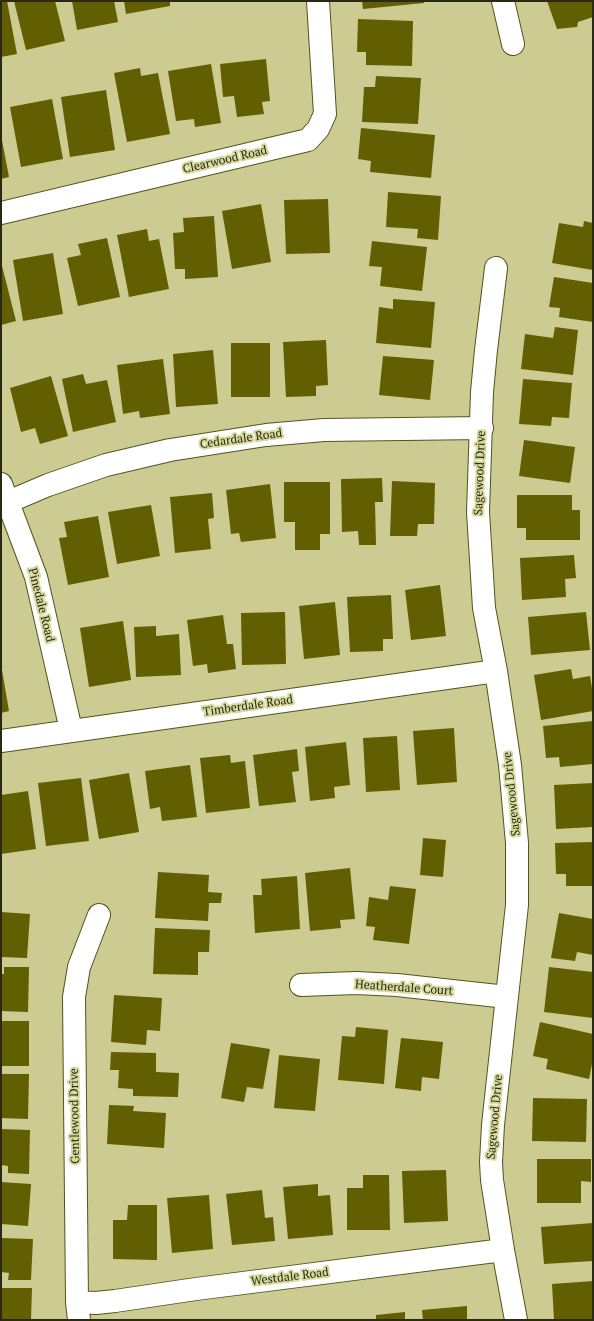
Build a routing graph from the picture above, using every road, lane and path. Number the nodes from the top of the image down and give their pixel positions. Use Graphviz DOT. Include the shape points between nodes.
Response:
graph roads {
  1 [pos="318,1"];
  2 [pos="503,1"];
  3 [pos="513,44"];
  4 [pos="1,213"];
  5 [pos="496,268"];
  6 [pos="482,428"];
  7 [pos="5,493"];
  8 [pos="496,671"];
  9 [pos="71,730"];
  10 [pos="1,741"];
  11 [pos="99,915"];
  12 [pos="301,985"];
  13 [pos="507,997"];
  14 [pos="503,1250"];
  15 [pos="78,1311"];
  16 [pos="516,1320"];
  1 -- 4 [label="street, Clearwood Road" via="325,114 318,129 308,140"];
  2 -- 3 [label="street"];
  5 -- 6 [label="street, Sagewood Drive" via="482,392"];
  6 -- 7 [label="street, Cedardale Road" via="324,430 266,435 170,450 106,465 48,485"];
  6 -- 8 [label="street, Sagewood Drive" via="479,549 484,608"];
  7 -- 9 [label="street, Pinedale Road" via="36,577"];
  8 -- 9 [label="street, Timberdale Road"];
  8 -- 13 [label="street, Sagewood Drive" via="510,765 517,843 517,905"];
  9 -- 10 [label="street, Timberdale Road"];
  11 -- 15 [label="street, Gentlewood Drive" via="79,967 74,997"];
  12 -- 13 [label="street, Heatherdale Court" via="397,985"];
  13 -- 14 [label="street, Sagewood Drive" via="491,1162"];
  14 -- 15 [label="street, Westdale Road" via="96,1303"];
  14 -- 16 [label="street, Sagewood Drive"];
}
